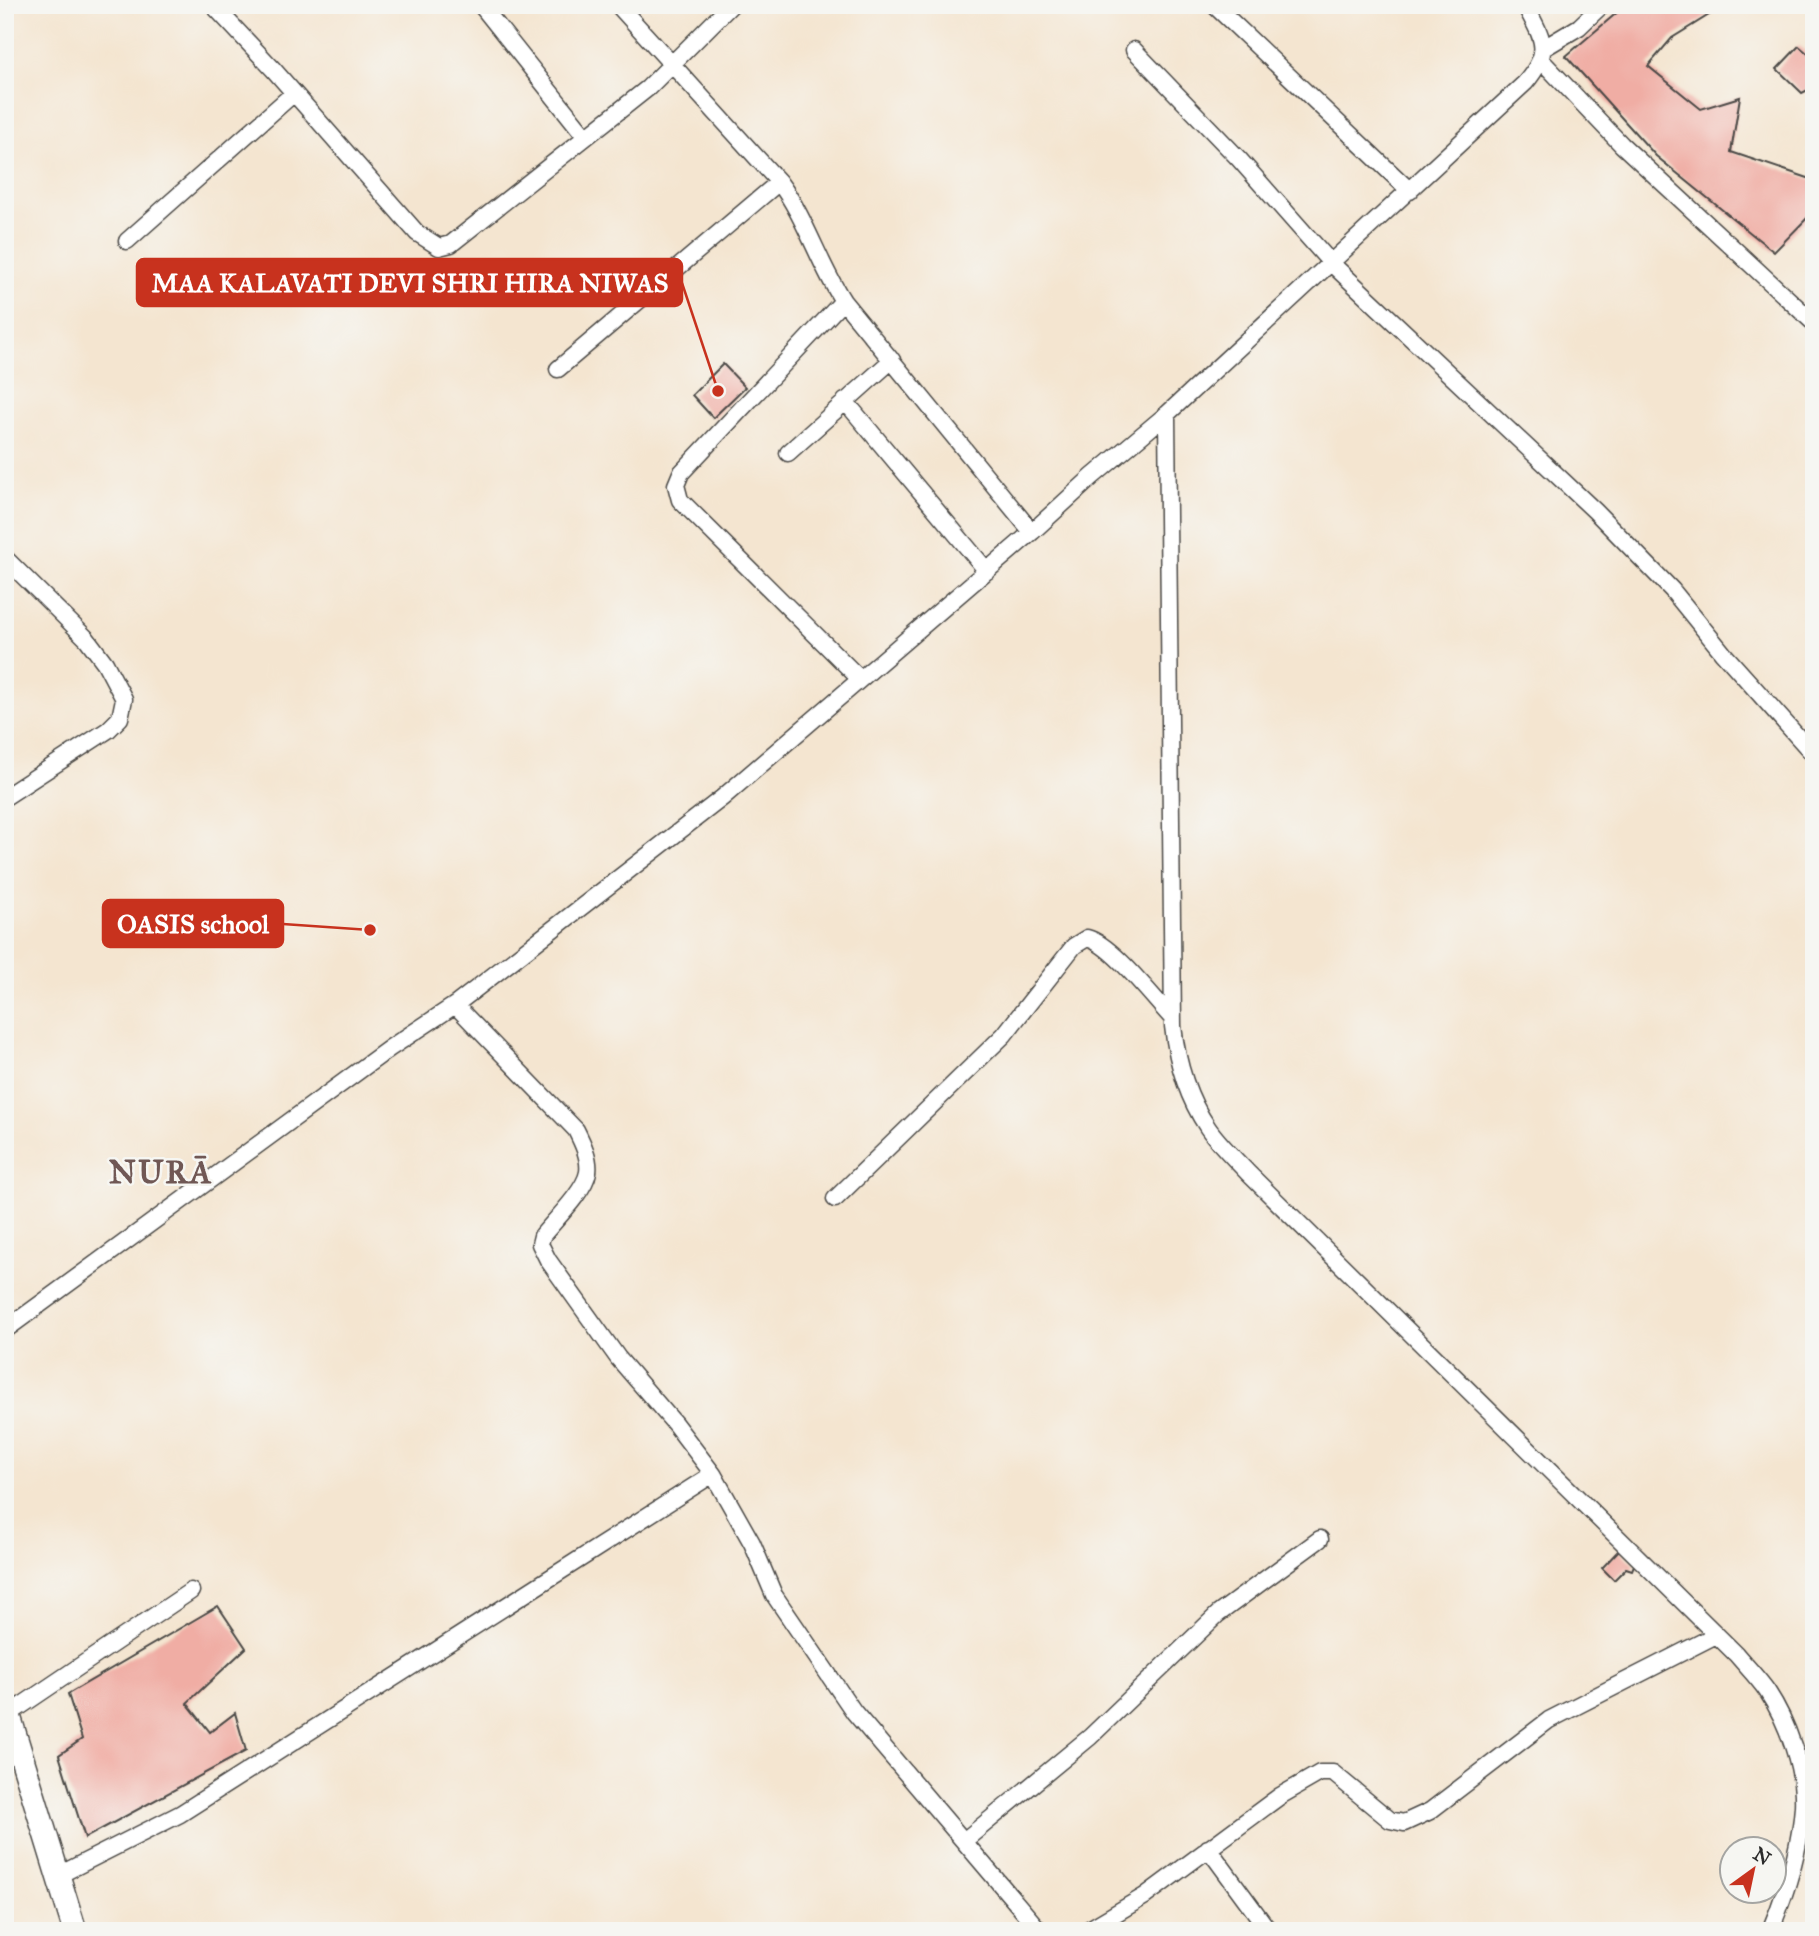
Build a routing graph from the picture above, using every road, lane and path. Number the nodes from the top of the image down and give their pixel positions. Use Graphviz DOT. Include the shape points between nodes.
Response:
graph roads {
  1 [pos="213,5"];
  2 [pos="481,5"];
  3 [pos="618,5"];
  4 [pos="731,5"];
  5 [pos="1214,5"];
  6 [pos="1525,5"];
  7 [pos="1602,5"];
  8 [pos="1134,50"];
  9 [pos="1542,54"];
  10 [pos="672,65"];
  11 [pos="294,93"];
  12 [pos="586,137"];
  13 [pos="779,181"];
  14 [pos="1409,191"];
  15 [pos="127,241"];
  16 [pos="1331,263"];
  17 [pos="843,301"];
  18 [pos="1814,323"];
  19 [pos="892,360"];
  20 [pos="558,369"];
  21 [pos="845,401"];
  22 [pos="1167,414"];
  23 [pos="788,453"];
  24 [pos="1032,532"];
  25 [pos="5,558"];
  26 [pos="987,570"];
  27 [pos="860,679"];
  28 [pos="1814,755"];
  29 [pos="5,797"];
  30 [pos="456,1005"];
  31 [pos="1173,1019"];
  32 [pos="835,1199"];
  33 [pos="5,1330"];
  34 [pos="713,1474"];
  35 [pos="1320,1539"];
  36 [pos="191,1591"];
  37 [pos="1716,1635"];
  38 [pos="7,1708"];
  39 [pos="1801,1817"];
  40 [pos="1814,1832"];
  41 [pos="965,1840"];
  42 [pos="1209,1848"];
  43 [pos="57,1876"];
  44 [pos="75,1931"];
  45 [pos="1040,1931"];
  46 [pos="1087,1931"];
  47 [pos="1269,1931"];
  48 [pos="1770,1931"];
  1 -- 11 [label="street"];
  2 -- 12 [label="street"];
  3 -- 10 [label="street"];
  4 -- 10 [label="street"];
  5 -- 14 [label="street"];
  6 -- 9 [label="street"];
  7 -- 9 [label="street"];
  8 -- 16 [label="street"];
  9 -- 14 [label="street" via="1525,83"];
  9 -- 18 [label="street" via="1622,145"];
  10 -- 12 [label="street"];
  10 -- 13 [label="street"];
  11 -- 12 [label="street" via="417,233 439,247 451,244"];
  11 -- 15 [label="street"];
  13 -- 17 [label="street" via="796,204"];
  13 -- 20 [label="street"];
  14 -- 16 [label="street"];
  16 -- 22 [label="street"];
  16 -- 28 [label="street" via="1595,511 1672,590"];
  17 -- 19 [label="street"];
  17 -- 27 [label="street" via="681,473 676,485 680,500"];
  19 -- 21 [label="street"];
  19 -- 24 [label="street"];
  21 -- 23 [label="street"];
  21 -- 26 [label="street"];
  22 -- 24 [label="street"];
  22 -- 31 [label="street"];
  24 -- 26 [label="street"];
  25 -- 29 [label="street" via="87,639 105,663 124,699 124,708 108,730"];
  26 -- 27 [label="street"];
  27 -- 30 [label="street" via="722,798"];
  30 -- 33 [label="street" via="390,1048"];
  30 -- 34 [label="street" via="576,1129 585,1149 588,1171 584,1184 540,1244 618,1358"];
  31 -- 32 [label="street" via="1097,941 1087,939 1073,946 1004,1035"];
  31 -- 37 [label="street" via="1176,1056 1209,1129 1248,1173"];
  34 -- 41 [label="street" via="752,1543 774,1595 802,1637 868,1730"];
  34 -- 43 [label="street" via="180,1814"];
  35 -- 41 [label="street" via="1218,1614 1090,1737"];
  36 -- 38 [label="street"];
  37 -- 39 [label="street" via="1767,1691 1785,1726 1797,1758"];
  37 -- 42 [label="street" via="1549,1720 1430,1811 1404,1823 1390,1820 1333,1773 1320,1773"];
  38 -- 43 [label="main road"];
  39 -- 40 [label="street"];
  39 -- 48 [label="street" via="1794,1858"];
  41 -- 45 [label="street"];
  42 -- 46 [label="street"];
  42 -- 47 [label="street"];
  43 -- 44 [label="main road"];
}
